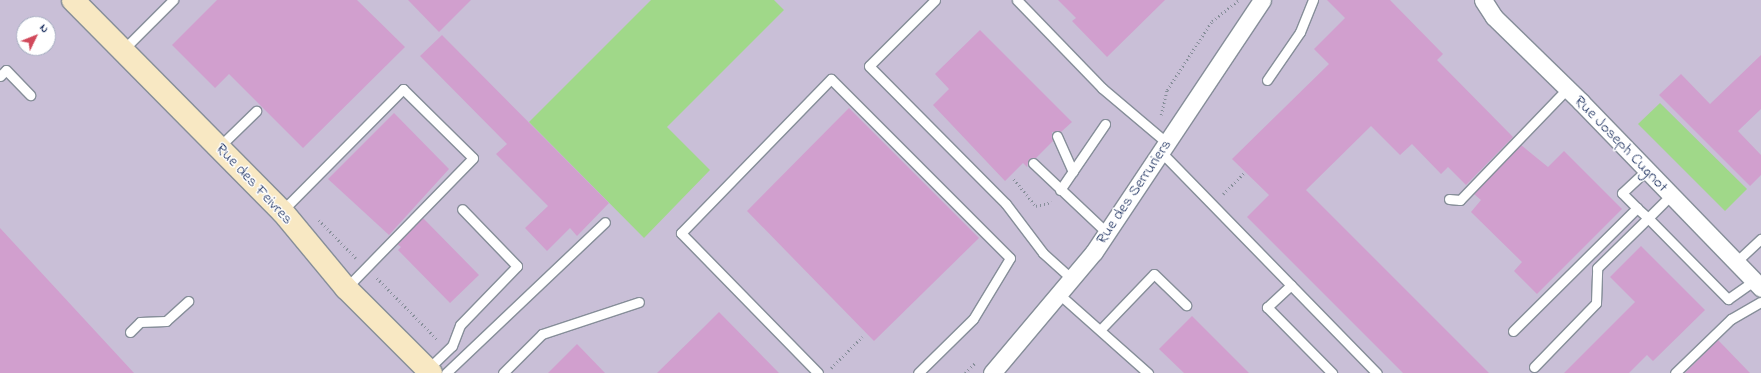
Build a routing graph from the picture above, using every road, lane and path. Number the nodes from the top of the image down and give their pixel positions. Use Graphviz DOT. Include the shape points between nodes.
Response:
graph roads {
  1 [pos="73,0"];
  2 [pos="173,0"];
  3 [pos="935,0"];
  4 [pos="1017,0"];
  5 [pos="1238,0"];
  6 [pos="1313,0"];
  7 [pos="1483,0"];
  8 [pos="1259,1"];
  9 [pos="123,50"];
  10 [pos="0,76"];
  11 [pos="1267,80"];
  12 [pos="1567,89"];
  13 [pos="30,95"];
  14 [pos="256,111"];
  15 [pos="1105,124"];
  16 [pos="1152,132"];
  17 [pos="1057,136"];
  18 [pos="219,147"];
  19 [pos="1164,148"];
  20 [pos="1033,163"];
  21 [pos="1646,170"];
  22 [pos="1073,172"];
  23 [pos="1246,172"];
  24 [pos="1014,179"];
  25 [pos="1063,193"];
  26 [pos="1670,196"];
  27 [pos="1449,199"];
  28 [pos="1212,204"];
  29 [pos="1637,208"];
  30 [pos="462,209"];
  31 [pos="282,211"];
  32 [pos="1648,218"];
  33 [pos="605,222"];
  34 [pos="1107,233"];
  35 [pos="1761,239"];
  36 [pos="1736,262"];
  37 [pos="1073,280"];
  38 [pos="1758,284"];
  39 [pos="1291,285"];
  40 [pos="346,288"];
  41 [pos="1060,295"];
  42 [pos="188,301"];
  43 [pos="638,302"];
  44 [pos="1761,302"];
  45 [pos="1186,305"];
  46 [pos="1100,329"];
  47 [pos="1513,331"];
  48 [pos="130,332"];
  49 [pos="862,337"];
  50 [pos="981,356"];
  51 [pos="1534,367"];
  52 [pos="1372,371"];
  53 [pos="435,372"];
  54 [pos="503,373"];
  55 [pos="818,373"];
  56 [pos="826,373"];
  57 [pos="918,373"];
  58 [pos="965,373"];
  59 [pos="992,373"];
  60 [pos="1148,373"];
  61 [pos="1332,373"];
  62 [pos="1675,373"];
  1 -- 9 [label="street, Rue des Feivres"];
  2 -- 9 [label="lane"];
  3 -- 37 [label="lane" via="869,66 1006,204 1043,253"];
  4 -- 16 [label="lane" via="1102,88"];
  5 -- 16 [label="path" via="1212,21 1166,90 1161,118"];
  6 -- 11 [label="lane" via="1300,32"];
  7 -- 12 [label="street, Rue Joseph Cugnot" via="1494,17"];
  8 -- 19 [label="street, Rue des Serruriers"];
  9 -- 18 [label="street, Rue des Feivres"];
  10 -- 13 [label="lane" via="6,70"];
  12 -- 21 [label="street, Rue Joseph Cugnot"];
  12 -- 27 [label="lane" via="1460,200"];
  14 -- 18 [label="lane"];
  15 -- 22 [label="lane"];
  16 -- 19 [label="lane"];
  17 -- 22 [label="lane"];
  18 -- 31 [label="street, Rue des Feivres"];
  19 -- 28 [label="lane"];
  19 -- 34 [label="street, Rue des Serruriers"];
  20 -- 25 [label="lane"];
  21 -- 26 [label="street, Rue Joseph Cugnot"];
  21 -- 29 [label="lane" via="1622,193"];
  22 -- 25 [label="lane"];
  23 -- 28 [label="path"];
  24 -- 25 [label="path" via="1036,206 1060,201"];
  25 -- 34 [label="lane"];
  26 -- 32 [label="lane"];
  26 -- 36 [label="street, Rue Joseph Cugnot"];
  28 -- 39 [label="lane"];
  29 -- 32 [label="lane"];
  29 -- 47 [label="lane"];
  30 -- 53 [label="lane" via="517,266 460,325 452,346"];
  31 -- 40 [label="street, Rue des Feivres"];
  31 -- 40 [label="lane" via="403,89 473,158"];
  32 -- 38 [label="lane" via="1728,299"];
  32 -- 51 [label="lane" via="1597,268 1596,304"];
  33 -- 53 [label="lane"];
  34 -- 37 [label="street, Rue des Serruriers"];
  35 -- 36 [label="lane"];
  36 -- 38 [label="street, Rue Joseph Cugnot"];
  37 -- 41 [label="street, Rue des Serruriers"];
  39 -- 52 [label="lane"];
  39 -- 61 [label="lane" via="1267,307"];
  40 -- 53 [label="street, Rue des Feivres"];
  41 -- 46 [label="lane"];
  41 -- 59 [label="street, Rue des Serruriers"];
  42 -- 48 [label="lane" via="166,321 140,322"];
  43 -- 54 [label="lane" via="542,334"];
  44 -- 62 [label="lane" via="1731,318"];
  45 -- 46 [label="lane" via="1154,274"];
  46 -- 60 [label="lane"];
  49 -- 56 [label="path"];
  50 -- 58 [label="path"];
  55 -- 57 [label="lane" via="681,233 831,79 1010,258 973,319"];
}
